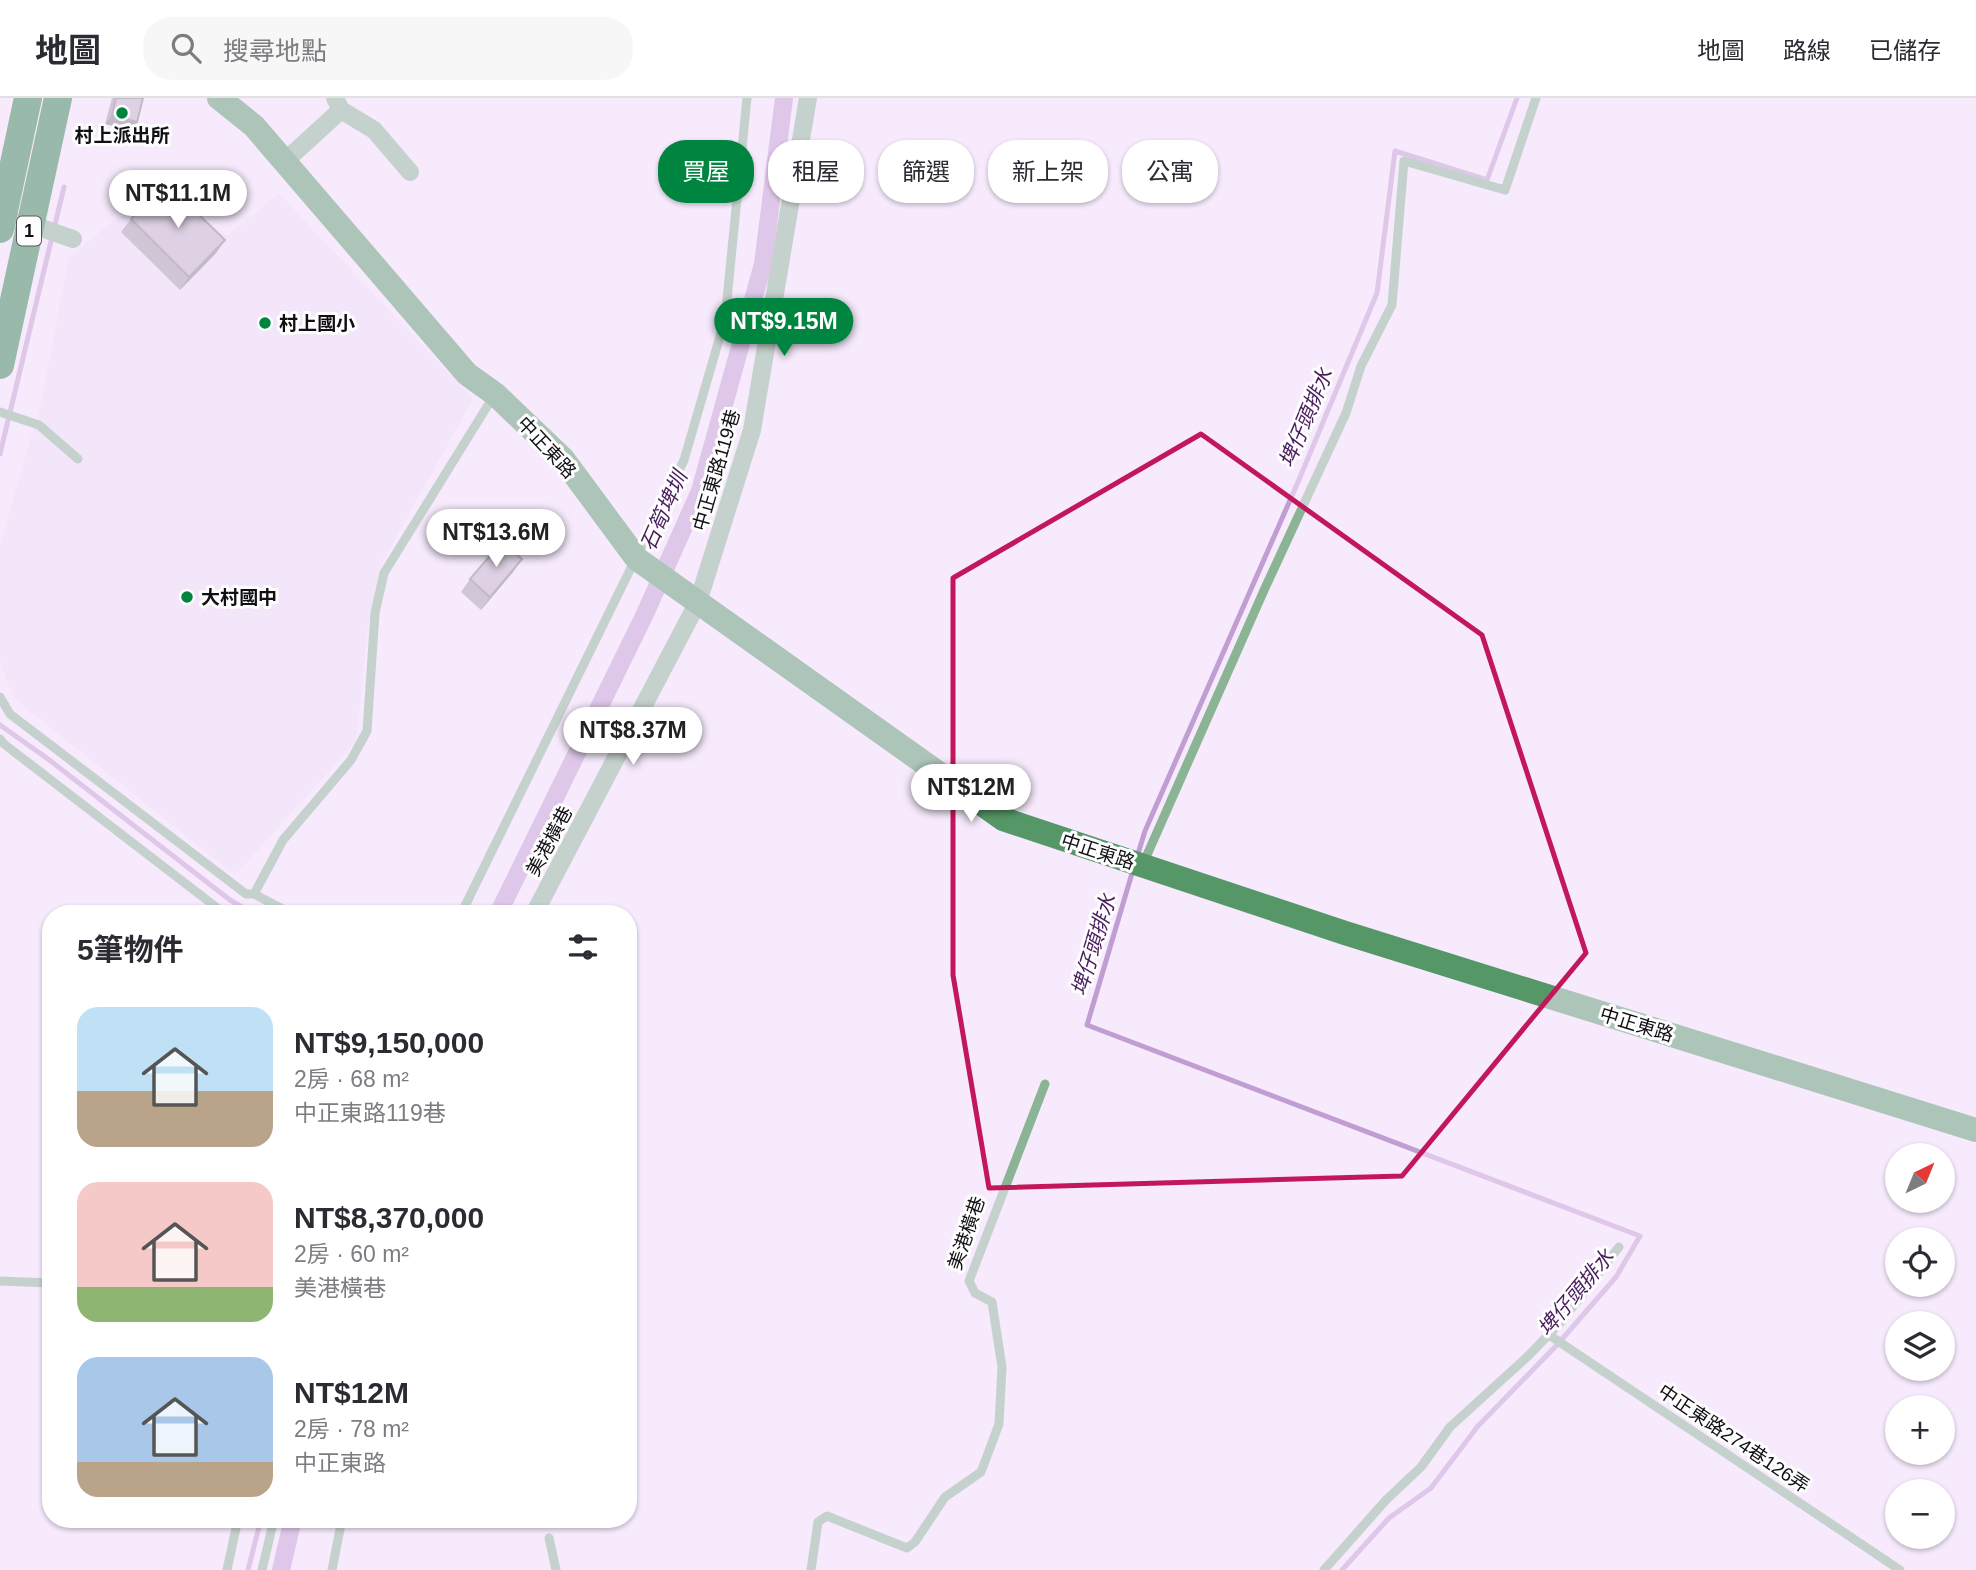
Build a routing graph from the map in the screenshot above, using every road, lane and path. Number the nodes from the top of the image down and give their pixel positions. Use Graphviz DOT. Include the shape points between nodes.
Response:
graph roads {
  1 [pos="58,98"];
  2 [pos="219,98"];
  3 [pos="747,98"];
  4 [pos="808,98"];
  5 [pos="1536,98"];
  6 [pos="21,102"];
  7 [pos="338,104"];
  8 [pos="284,162"];
  9 [pos="410,172"];
  10 [pos="1,224"];
  11 [pos="30,224"];
  12 [pos="73,239"];
  13 [pos="0,365"];
  14 [pos="495,394"];
  15 [pos="0,412"];
  16 [pos="78,459"];
  17 [pos="637,559"];
  18 [pos="698,602"];
  19 [pos="0,697"];
  20 [pos="0,739"];
  21 [pos="1142,866"];
  22 [pos="254,894"];
  23 [pos="213,905"];
  24 [pos="275,905"];
  25 [pos="465,905"];
  26 [pos="539,905"];
  27 [pos="1045,1084"];
  28 [pos="1976,1130"];
  29 [pos="1619,1247"];
  30 [pos="0,1280"];
  31 [pos="42,1282"];
  32 [pos="1549,1335"];
  33 [pos="236,1528"];
  34 [pos="272,1528"];
  35 [pos="340,1528"];
  36 [pos="550,1538"];
  37 [pos="227,1570"];
  38 [pos="262,1570"];
  39 [pos="332,1570"];
  40 [pos="556,1570"];
  41 [pos="811,1570"];
  42 [pos="1324,1570"];
  43 [pos="1900,1570"];
  1 -- 11 [label="main road, 1"];
  2 -- 8 [label="main road, 中正東路" via="254,126"];
  3 -- 17 [label="lane" via="725,319 684,460"];
  4 -- 18 [label="street, 中正東路119巷" via="752,430"];
  5 -- 21 [label="lane" via="1505,190 1404,161 1392,305"];
  6 -- 10 [label="main road, 1"];
  7 -- 8 [label="street"];
  7 -- 9 [label="street" via="374,130"];
  8 -- 14 [label="main road, 中正東路" via="467,374"];
  10 -- 11 [label="street"];
  11 -- 12 [label="street"];
  11 -- 13 [label="main road, 1"];
  14 -- 17 [label="main road, 中正東路" via="564,459"];
  14 -- 22 [label="lane" via="384,573 375,613 367,731 351,760 283,840"];
  15 -- 16 [label="lane" via="39,425"];
  17 -- 18 [label="main road, 中正東路"];
  17 -- 25 [label="lane"];
  18 -- 21 [label="main road, 中正東路" via="1003,819"];
  18 -- 26 [label="street, 美港橫巷"];
  19 -- 22 [label="lane" via="10,714 246,894"];
  20 -- 23 [label="lane"];
  21 -- 28 [label="main road, 中正東路"];
  22 -- 24 [label="lane"];
  27 -- 41 [label="lane, 美港橫巷" via="969,1281 975,1293 992,1302 1002,1367 999,1424 981,1472 945,1497 907,1548 827,1516 818,1522"];
  29 -- 32 [label="lane"];
  30 -- 31 [label="lane"];
  32 -- 42 [label="lane" via="1450,1427 1421,1467"];
  32 -- 43 [label="lane, 中正東路274巷126弄"];
  33 -- 37 [label="lane"];
  34 -- 38 [label="lane"];
  35 -- 39 [label="lane"];
  36 -- 40 [label="lane"];
}
